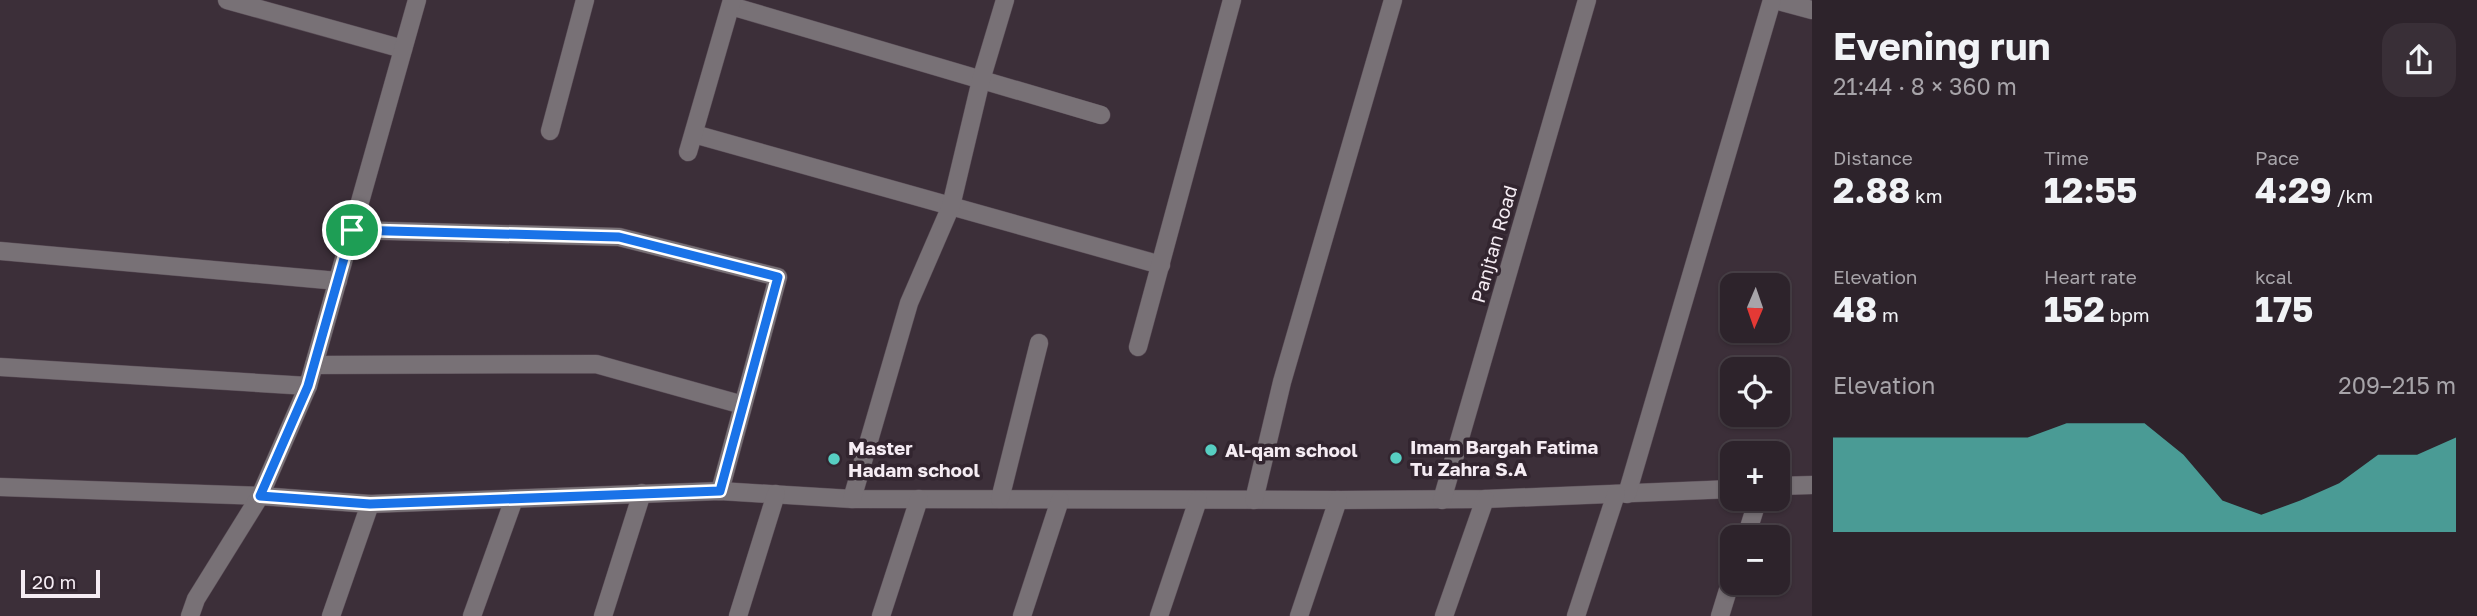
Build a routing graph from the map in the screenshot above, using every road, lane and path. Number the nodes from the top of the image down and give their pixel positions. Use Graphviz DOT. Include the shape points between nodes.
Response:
graph roads {
  1 [pos="227,0"];
  2 [pos="417,0"];
  3 [pos="585,0"];
  4 [pos="1005,0"];
  5 [pos="1232,0"];
  6 [pos="1394,0"];
  7 [pos="1587,0"];
  8 [pos="1774,0"];
  9 [pos="732,3"];
  10 [pos="1812,10"];
  11 [pos="403,49"];
  12 [pos="981,80"];
  13 [pos="1101,115"];
  14 [pos="550,131"];
  15 [pos="694,134"];
  16 [pos="688,152"];
  17 [pos="951,206"];
  18 [pos="352,230"];
  19 [pos="0,251"];
  20 [pos="1161,265"];
  21 [pos="338,281"];
  22 [pos="1039,343"];
  23 [pos="1138,347"];
  24 [pos="314,365"];
  25 [pos="0,367"];
  26 [pos="308,386"];
  27 [pos="743,405"];
  28 [pos="1812,485"];
  29 [pos="0,486"];
  30 [pos="1790,486"];
  31 [pos="1720,490"];
  32 [pos="720,491"];
  33 [pos="642,494"];
  34 [pos="776,494"];
  35 [pos="1622,494"];
  36 [pos="260,496"];
  37 [pos="514,499"];
  38 [pos="852,499"];
  39 [pos="919,499"];
  40 [pos="1000,499"];
  41 [pos="1485,499"];
  42 [pos="1060,500"];
  43 [pos="1198,500"];
  44 [pos="1254,500"];
  45 [pos="1338,500"];
  46 [pos="1441,500"];
  47 [pos="370,504"];
  48 [pos="1726,595"];
  49 [pos="190,616"];
  50 [pos="331,616"];
  51 [pos="472,616"];
  52 [pos="603,616"];
  53 [pos="738,616"];
  54 [pos="881,616"];
  55 [pos="1022,616"];
  56 [pos="1159,616"];
  57 [pos="1299,616"];
  58 [pos="1444,616"];
  59 [pos="1576,616"];
  60 [pos="1720,616"];
  1 -- 11 [label="street"];
  2 -- 11 [label="street"];
  3 -- 14 [label="street"];
  4 -- 12 [label="street"];
  5 -- 20 [label="street"];
  6 -- 44 [label="street" via="1282,382"];
  7 -- 46 [label="street, Panjtan Road"];
  8 -- 10 [label="street"];
  8 -- 35 [label="street"];
  9 -- 12 [label="street"];
  9 -- 15 [label="street"];
  11 -- 18 [label="street"];
  12 -- 13 [label="street"];
  12 -- 17 [label="street"];
  15 -- 16 [label="street"];
  15 -- 17 [label="street"];
  17 -- 20 [label="street"];
  17 -- 38 [label="street" via="909,303"];
  18 -- 21 [label="street"];
  18 -- 27 [label="street" via="619,237 778,277"];
  19 -- 21 [label="street"];
  20 -- 23 [label="street"];
  21 -- 24 [label="street"];
  22 -- 40 [label="street"];
  24 -- 26 [label="street"];
  24 -- 27 [label="street" via="596,364"];
  25 -- 26 [label="street"];
  26 -- 36 [label="street"];
  27 -- 32 [label="street"];
  28 -- 30 [label="street"];
  29 -- 36 [label="street"];
  31 -- 35 [label="street"];
  32 -- 33 [label="street"];
  32 -- 34 [label="street"];
  33 -- 37 [label="street"];
  33 -- 52 [label="street"];
  34 -- 38 [label="street"];
  34 -- 53 [label="street"];
  35 -- 41 [label="street"];
  35 -- 59 [label="street"];
  36 -- 47 [label="street"];
  36 -- 49 [label="street"];
  37 -- 47 [label="street"];
  37 -- 51 [label="street"];
  38 -- 39 [label="street"];
  39 -- 40 [label="street"];
  39 -- 54 [label="street"];
  40 -- 42 [label="street"];
  41 -- 46 [label="street"];
  41 -- 58 [label="street"];
  42 -- 43 [label="street"];
  42 -- 55 [label="street"];
  43 -- 44 [label="street"];
  43 -- 56 [label="street"];
  44 -- 45 [label="street"];
  45 -- 46 [label="street"];
  45 -- 57 [label="street"];
  47 -- 50 [label="street"];
  48 -- 60 [label="street"];
}
